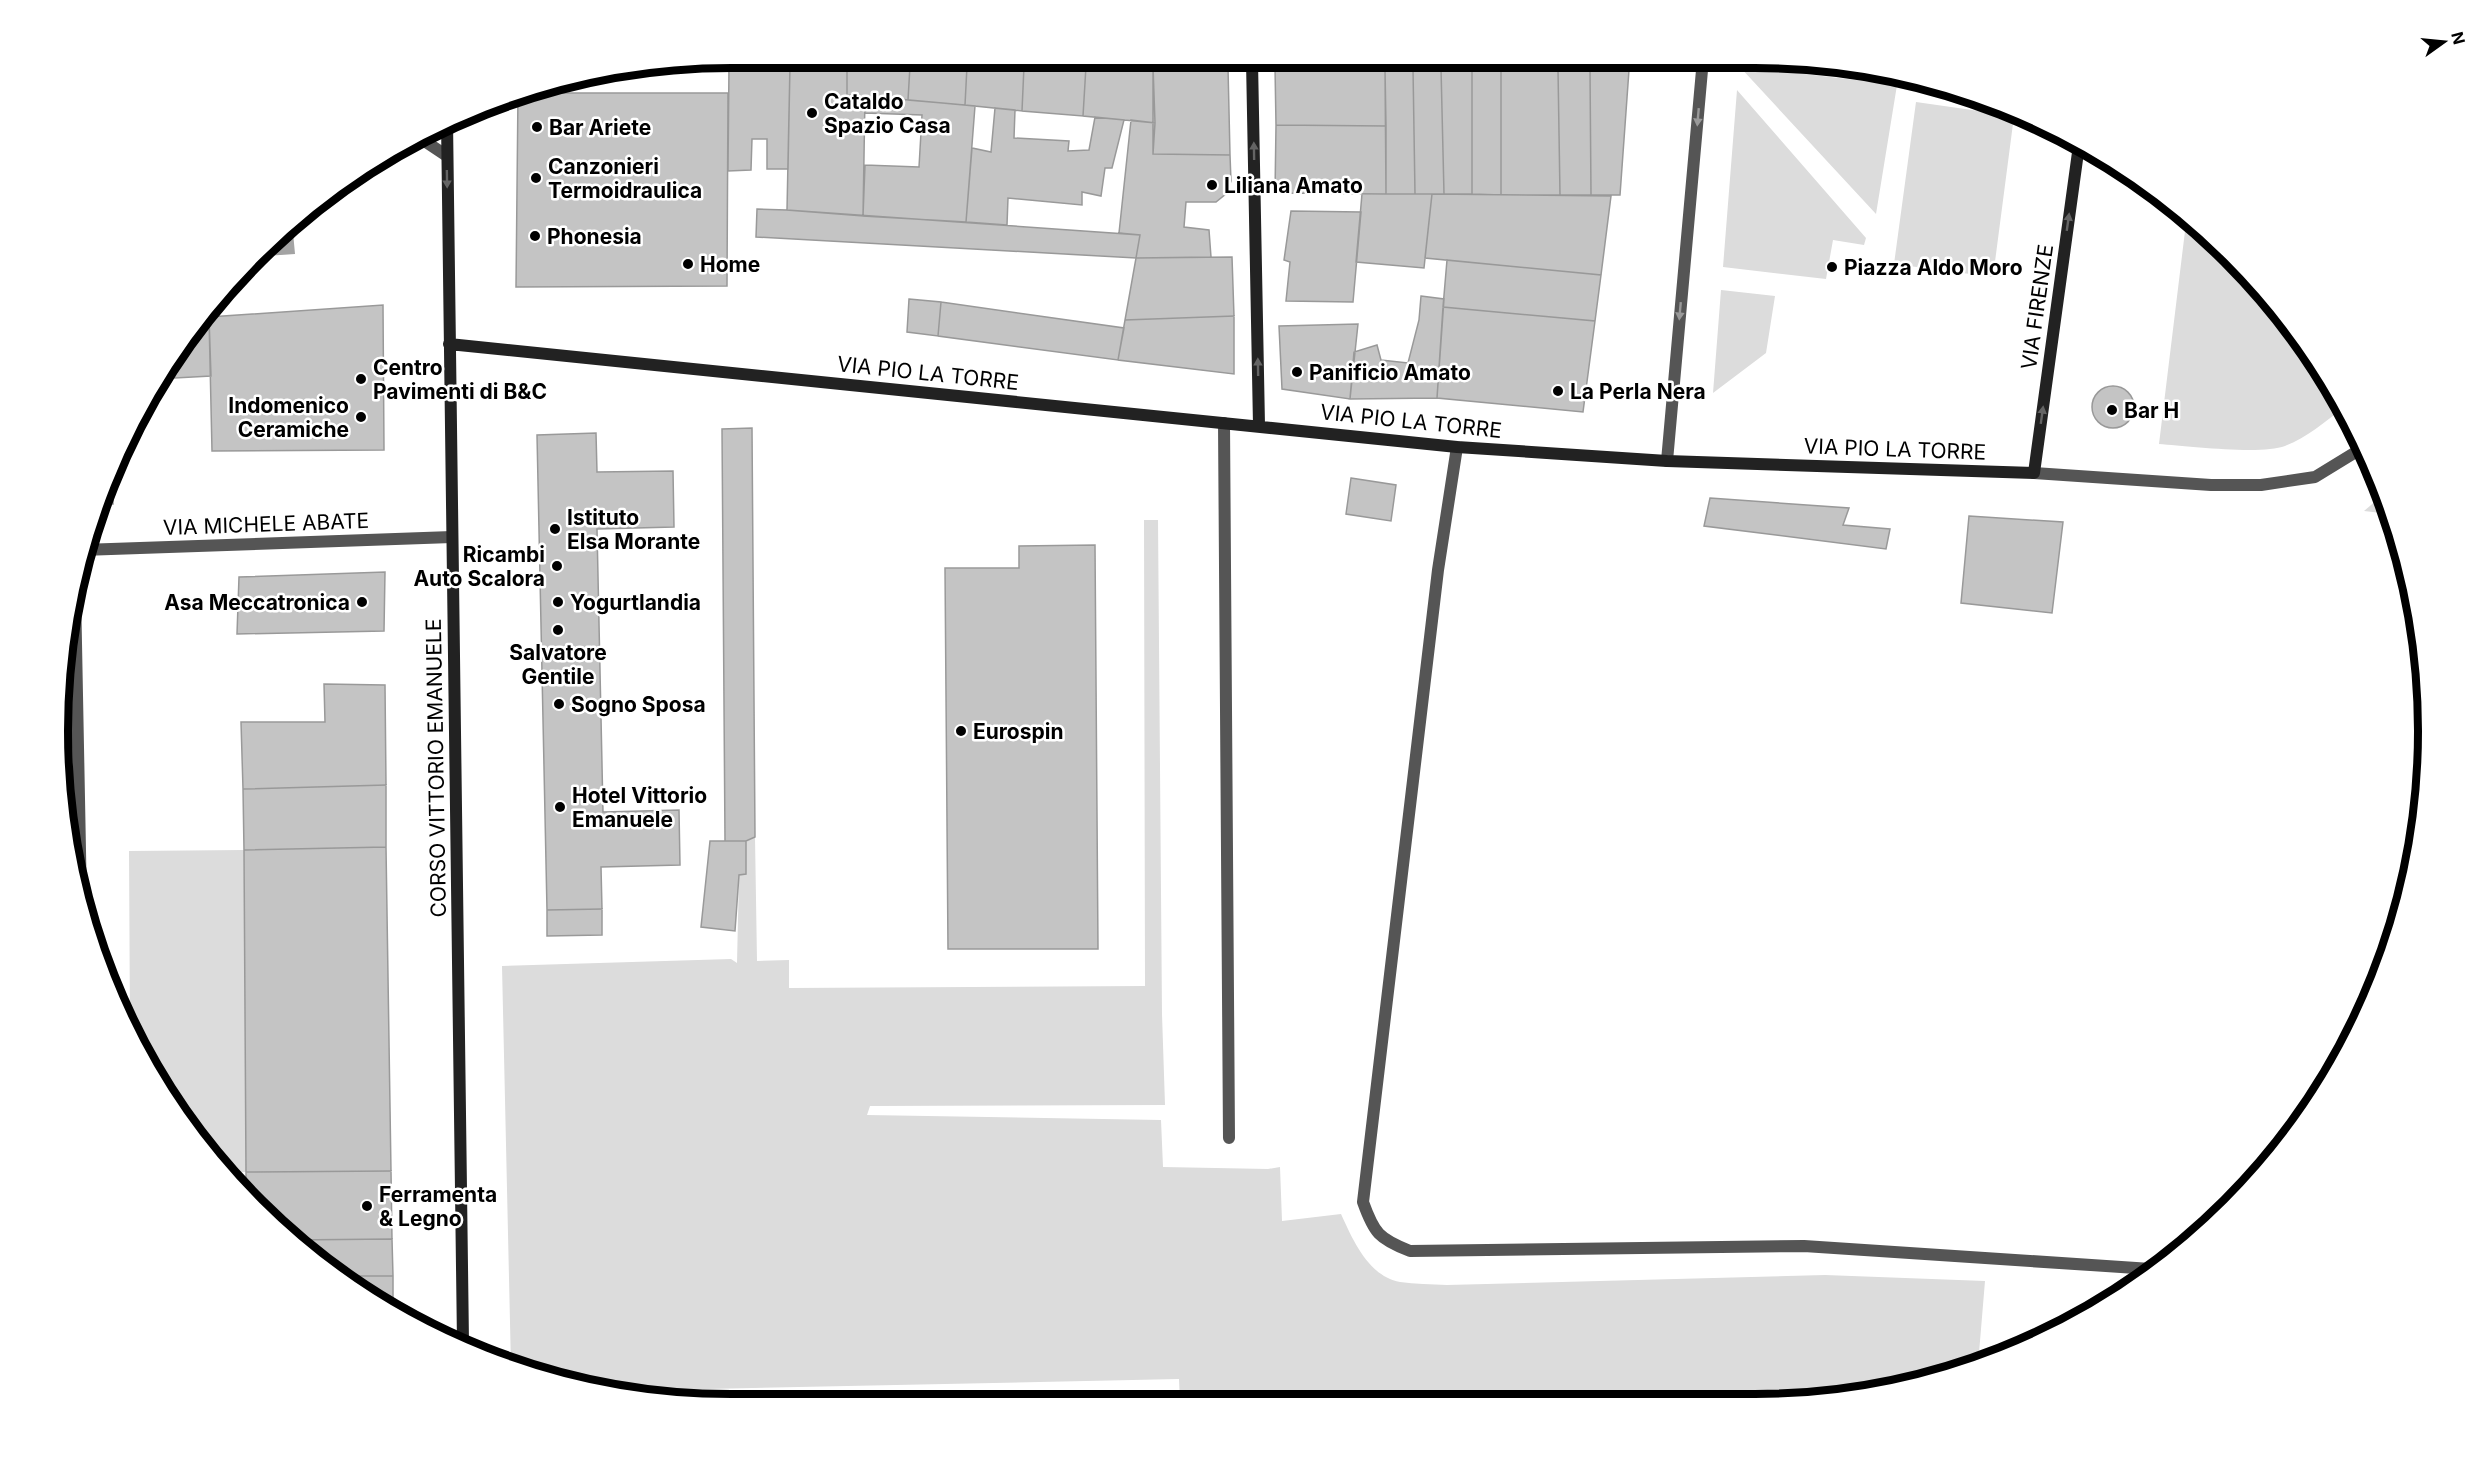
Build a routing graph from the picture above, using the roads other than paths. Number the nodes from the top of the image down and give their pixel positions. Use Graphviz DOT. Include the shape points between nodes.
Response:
graph roads {
  1 [pos="1252,68"];
  2 [pos="1702,68"];
  3 [pos="447,132"];
  4 [pos="426,142"];
  5 [pos="2078,151"];
  6 [pos="447,156"];
  7 [pos="449,344"];
  8 [pos="1224,423"];
  9 [pos="1259,425"];
  10 [pos="1457,447"];
  11 [pos="2357,452"];
  12 [pos="1667,461"];
  13 [pos="2034,473"];
  14 [pos="452,537"];
  15 [pos="93,550"];
  16 [pos="76,627"];
  17 [pos="80,861"];
  18 [pos="1229,1138"];
  19 [pos="2142,1268"];
  20 [pos="464,1337"];
  9 -- 1 [label="main road, one-way"];
  2 -- 12 [label="street, one-way"];
  3 -- 6 [label="main road, CORSO VITTORIO EMANUELE"];
  4 -- 6 [label="street"];
  13 -- 5 [label="main road, VIA FIRENZE, one-way"];
  6 -- 7 [label="main road, CORSO VITTORIO EMANUELE, one-way"];
  7 -- 8 [label="main road, VIA PIO LA TORRE"];
  7 -- 14 [label="main road, CORSO VITTORIO EMANUELE"];
  8 -- 9 [label="main road, VIA PIO LA TORRE"];
  8 -- 18 [label="street"];
  9 -- 10 [label="main road, VIA PIO LA TORRE"];
  10 -- 12 [label="main road, VIA PIO LA TORRE"];
  10 -- 19 [label="street" via="1438,570 1363,1202 1371,1224 1386,1242 1410,1251 1804,1246"];
  11 -- 13 [label="street, VIA PIO LA TORRE" via="2315,477 2261,484 2211,485"];
  12 -- 13 [label="main road, VIA PIO LA TORRE"];
  14 -- 15 [label="street, VIA MICHELE ABATE"];
  14 -- 20 [label="main road, CORSO VITTORIO EMANUELE"];
  16 -- 17 [label="street"];
}
